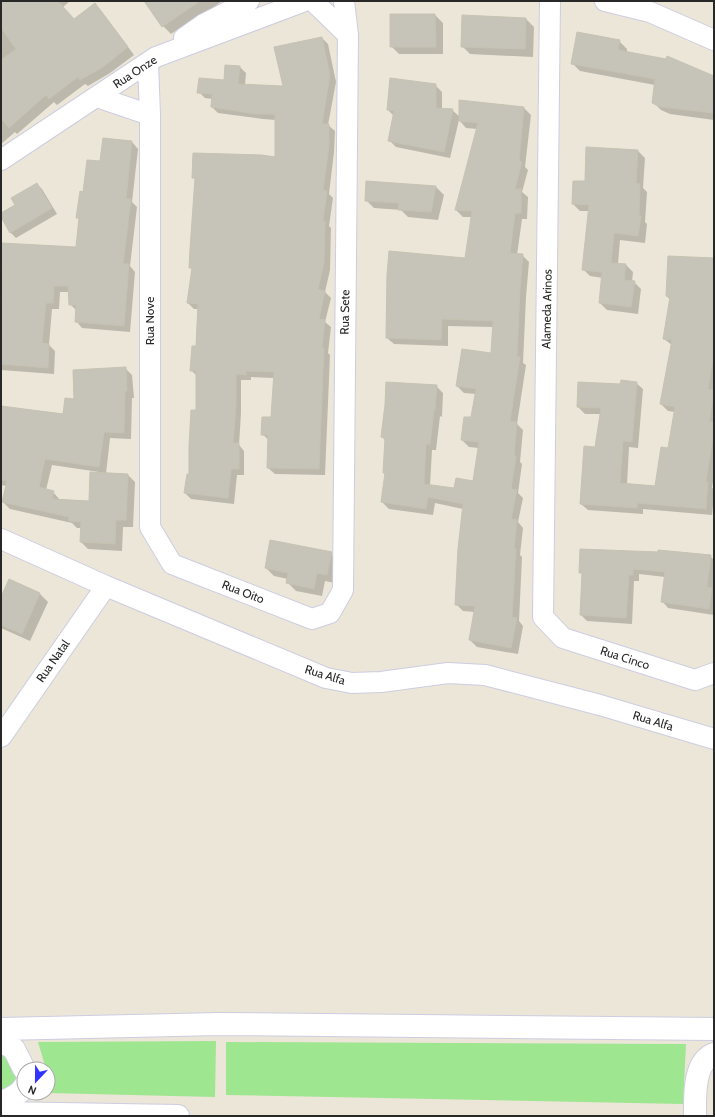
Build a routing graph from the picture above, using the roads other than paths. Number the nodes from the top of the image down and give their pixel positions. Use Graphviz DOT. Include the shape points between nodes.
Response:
graph roads {
  1 [pos="249,1"];
  2 [pos="304,1"];
  3 [pos="313,1"];
  4 [pos="344,1"];
  5 [pos="550,1"];
  6 [pos="605,1"];
  7 [pos="348,34"];
  8 [pos="714,40"];
  9 [pos="152,60"];
  10 [pos="97,97"];
  11 [pos="150,115"];
  12 [pos="1,160"];
  13 [pos="150,527"];
  14 [pos="1,538"];
  15 [pos="106,586"];
  16 [pos="343,590"];
  17 [pos="543,617"];
  18 [pos="714,673"];
  19 [pos="3,729"];
  20 [pos="714,739"];
  21 [pos="1,1029"];
  22 [pos="714,1029"];
  23 [pos="1,1041"];
  24 [pos="714,1054"];
  25 [pos="20,1061"];
  26 [pos="16,1094"];
  27 [pos="1,1102"];
  28 [pos="1,1113"];
  29 [pos="178,1116"];
  30 [pos="695,1116"];
  1 -- 9 [label="street" via="204,24"];
  2 -- 9 [label="street, Rua Onze"];
  3 -- 7 [label="street"];
  4 -- 7 [label="street, Rua Sete"];
  5 -- 17 [label="street, Alameda Arinos"];
  6 -- 8 [label="street" via="650,12"];
  7 -- 16 [label="street, Rua Sete"];
  9 -- 10 [label="street, Rua Onze"];
  9 -- 11 [label="street, Rua Nove"];
  10 -- 11 [label="street"];
  10 -- 12 [label="street, Rua Onze"];
  11 -- 13 [label="street, Rua Nove"];
  13 -- 16 [label="street, Rua Oito" via="172,564 312,619 330,613"];
  14 -- 15 [label="street, Rua Alfa"];
  15 -- 19 [label="street, Rua Natal"];
  15 -- 20 [label="street, Rua Alfa" via="326,678 352,683 381,682 448,673 485,675 600,705"];
  17 -- 18 [label="street, Rua Cinco" via="563,638 695,680"];
  21 -- 22 [label="main road" via="219,1024"];
  23 -- 25 [label="main road" via="14,1049"];
  24 -- 30 [label="main road" via="709,1056 699,1070 695,1090"];
  26 -- 27 [label="main road"];
  28 -- 29 [label="main road"];
}
